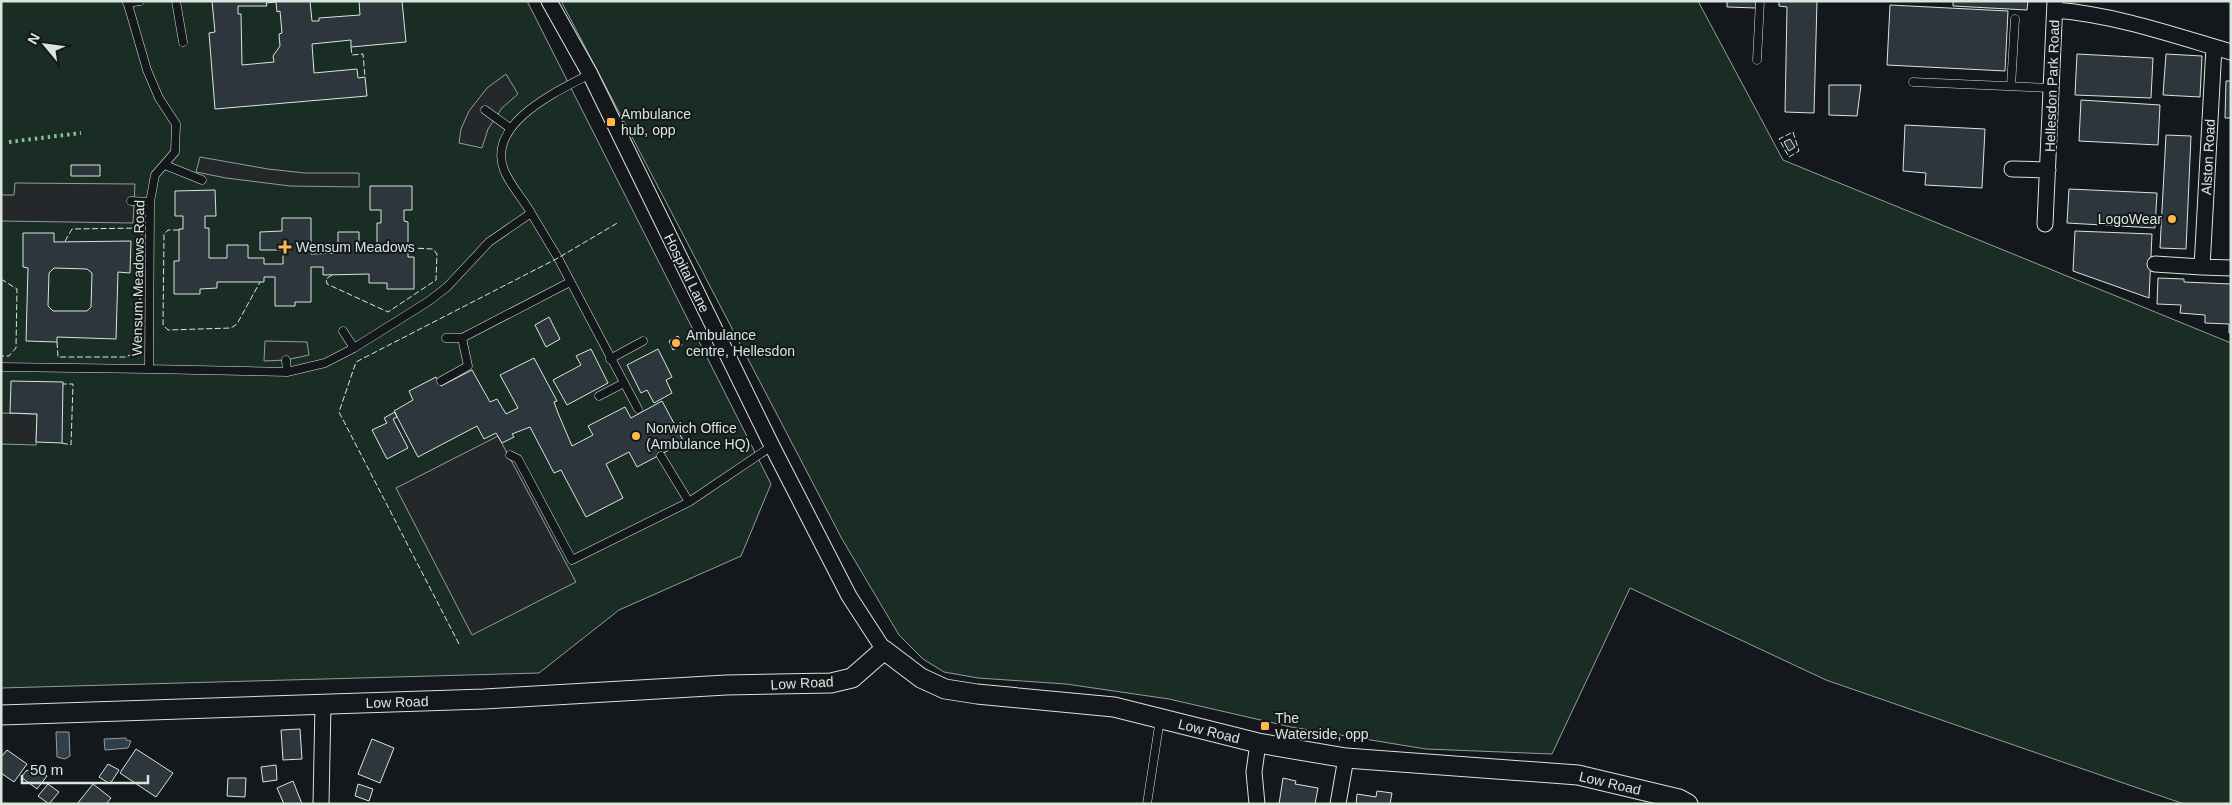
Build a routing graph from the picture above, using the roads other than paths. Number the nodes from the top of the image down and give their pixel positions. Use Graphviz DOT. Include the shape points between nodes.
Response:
graph roads {
  1 [pos="140,1"];
  2 [pos="176,1"];
  3 [pos="549,1"];
  4 [pos="1760,1"];
  5 [pos="127,2"];
  6 [pos="2055,6"];
  7 [pos="2015,19"];
  8 [pos="183,42"];
  9 [pos="2225,48"];
  10 [pos="1757,60"];
  11 [pos="590,74"];
  12 [pos="1913,82"];
  13 [pos="2011,86"];
  14 [pos="2052,88"];
  15 [pos="485,110"];
  16 [pos="510,128"];
  17 [pos="165,165"];
  18 [pos="2012,169"];
  19 [pos="2048,170"];
  20 [pos="202,180"];
  21 [pos="132,200"];
  22 [pos="150,202"];
  23 [pos="531,213"];
  24 [pos="2045,224"];
  25 [pos="2155,264"];
  26 [pos="2202,267"];
  27 [pos="2231,268"];
  28 [pos="570,282"];
  29 [pos="343,331"];
  30 [pos="446,338"];
  31 [pos="462,338"];
  32 [pos="643,341"];
  33 [pos="354,348"];
  34 [pos="286,360"];
  35 [pos="610,360"];
  36 [pos="1,367"];
  37 [pos="149,369"];
  38 [pos="287,372"];
  39 [pos="441,381"];
  40 [pos="624,383"];
  41 [pos="599,396"];
  42 [pos="638,409"];
  43 [pos="772,446"];
  44 [pos="510,455"];
  45 [pos="661,456"];
  46 [pos="689,502"];
  47 [pos="884,650"];
  48 [pos="323,704"];
  49 [pos="1,715"];
  50 [pos="1160,719"];
  51 [pos="1258,743"];
  52 [pos="1346,758"];
  53 [pos="321,804"];
  54 [pos="1147,804"];
  55 [pos="1257,804"];
  56 [pos="1338,804"];
  57 [pos="1688,804"];
  1 -- 5 [label="lane"];
  2 -- 8 [label="lane"];
  3 -- 11 [label="street, Hospital Lane"];
  4 -- 10 [label="lane"];
  5 -- 17 [label="lane, Wensum Meadows Road" via="147,70 159,98 176,124 175,152"];
  6 -- 9 [label="street, Alston Road"];
  6 -- 14 [label="street, Hellesdon Park Road"];
  7 -- 13 [label="lane"];
  9 -- 26 [label="street, Alston Road"];
  11 -- 16 [label="lane" via="522,114"];
  11 -- 43 [label="street, Hospital Lane"];
  12 -- 13 [label="lane"];
  13 -- 14 [label="lane"];
  14 -- 19 [label="street, Hellesdon Park Road"];
  15 -- 16 [label="lane"];
  16 -- 23 [label="lane" via="502,154 504,169"];
  17 -- 20 [label="lane"];
  17 -- 22 [label="lane, Wensum Meadows Road" via="155,176"];
  18 -- 19 [label="street, Hellesdon Park Road"];
  19 -- 24 [label="street, Hellesdon Park Road"];
  21 -- 22 [label="lane"];
  22 -- 37 [label="lane, Wensum Meadows Road"];
  23 -- 28 [label="lane"];
  23 -- 33 [label="lane, Wensum Meadows Road" via="489,242 447,287 429,301"];
  25 -- 26 [label="street"];
  26 -- 27 [label="street"];
  28 -- 31 [label="lane"];
  28 -- 35 [label="lane"];
  29 -- 33 [label="lane"];
  30 -- 31 [label="lane"];
  31 -- 39 [label="lane" via="468,366"];
  32 -- 35 [label="lane"];
  33 -- 38 [label="lane, Wensum Meadows Road" via="325,363"];
  34 -- 38 [label="lane"];
  35 -- 40 [label="lane"];
  36 -- 37 [label="lane"];
  37 -- 38 [label="lane, Wensum Meadows Road"];
  40 -- 41 [label="lane"];
  40 -- 42 [label="lane"];
  43 -- 46 [label="lane"];
  43 -- 47 [label="street, Hospital Lane" via="849,596"];
  44 -- 46 [label="lane" via="518,460 572,560"];
  45 -- 46 [label="lane"];
  47 -- 48 [label="street, Low Road" via="852,678 831,683"];
  47 -- 50 [label="street, Low Road" via="921,678 945,689 1114,707"];
  48 -- 49 [label="street, Low Road"];
  48 -- 53 [label="street"];
  50 -- 51 [label="street, Low Road"];
  50 -- 54 [label="lane"];
  51 -- 52 [label="street, Low Road"];
  51 -- 55 [label="street" via="1254,772"];
  52 -- 56 [label="street"];
  52 -- 57 [label="street, Low Road" via="1578,774"];
}
